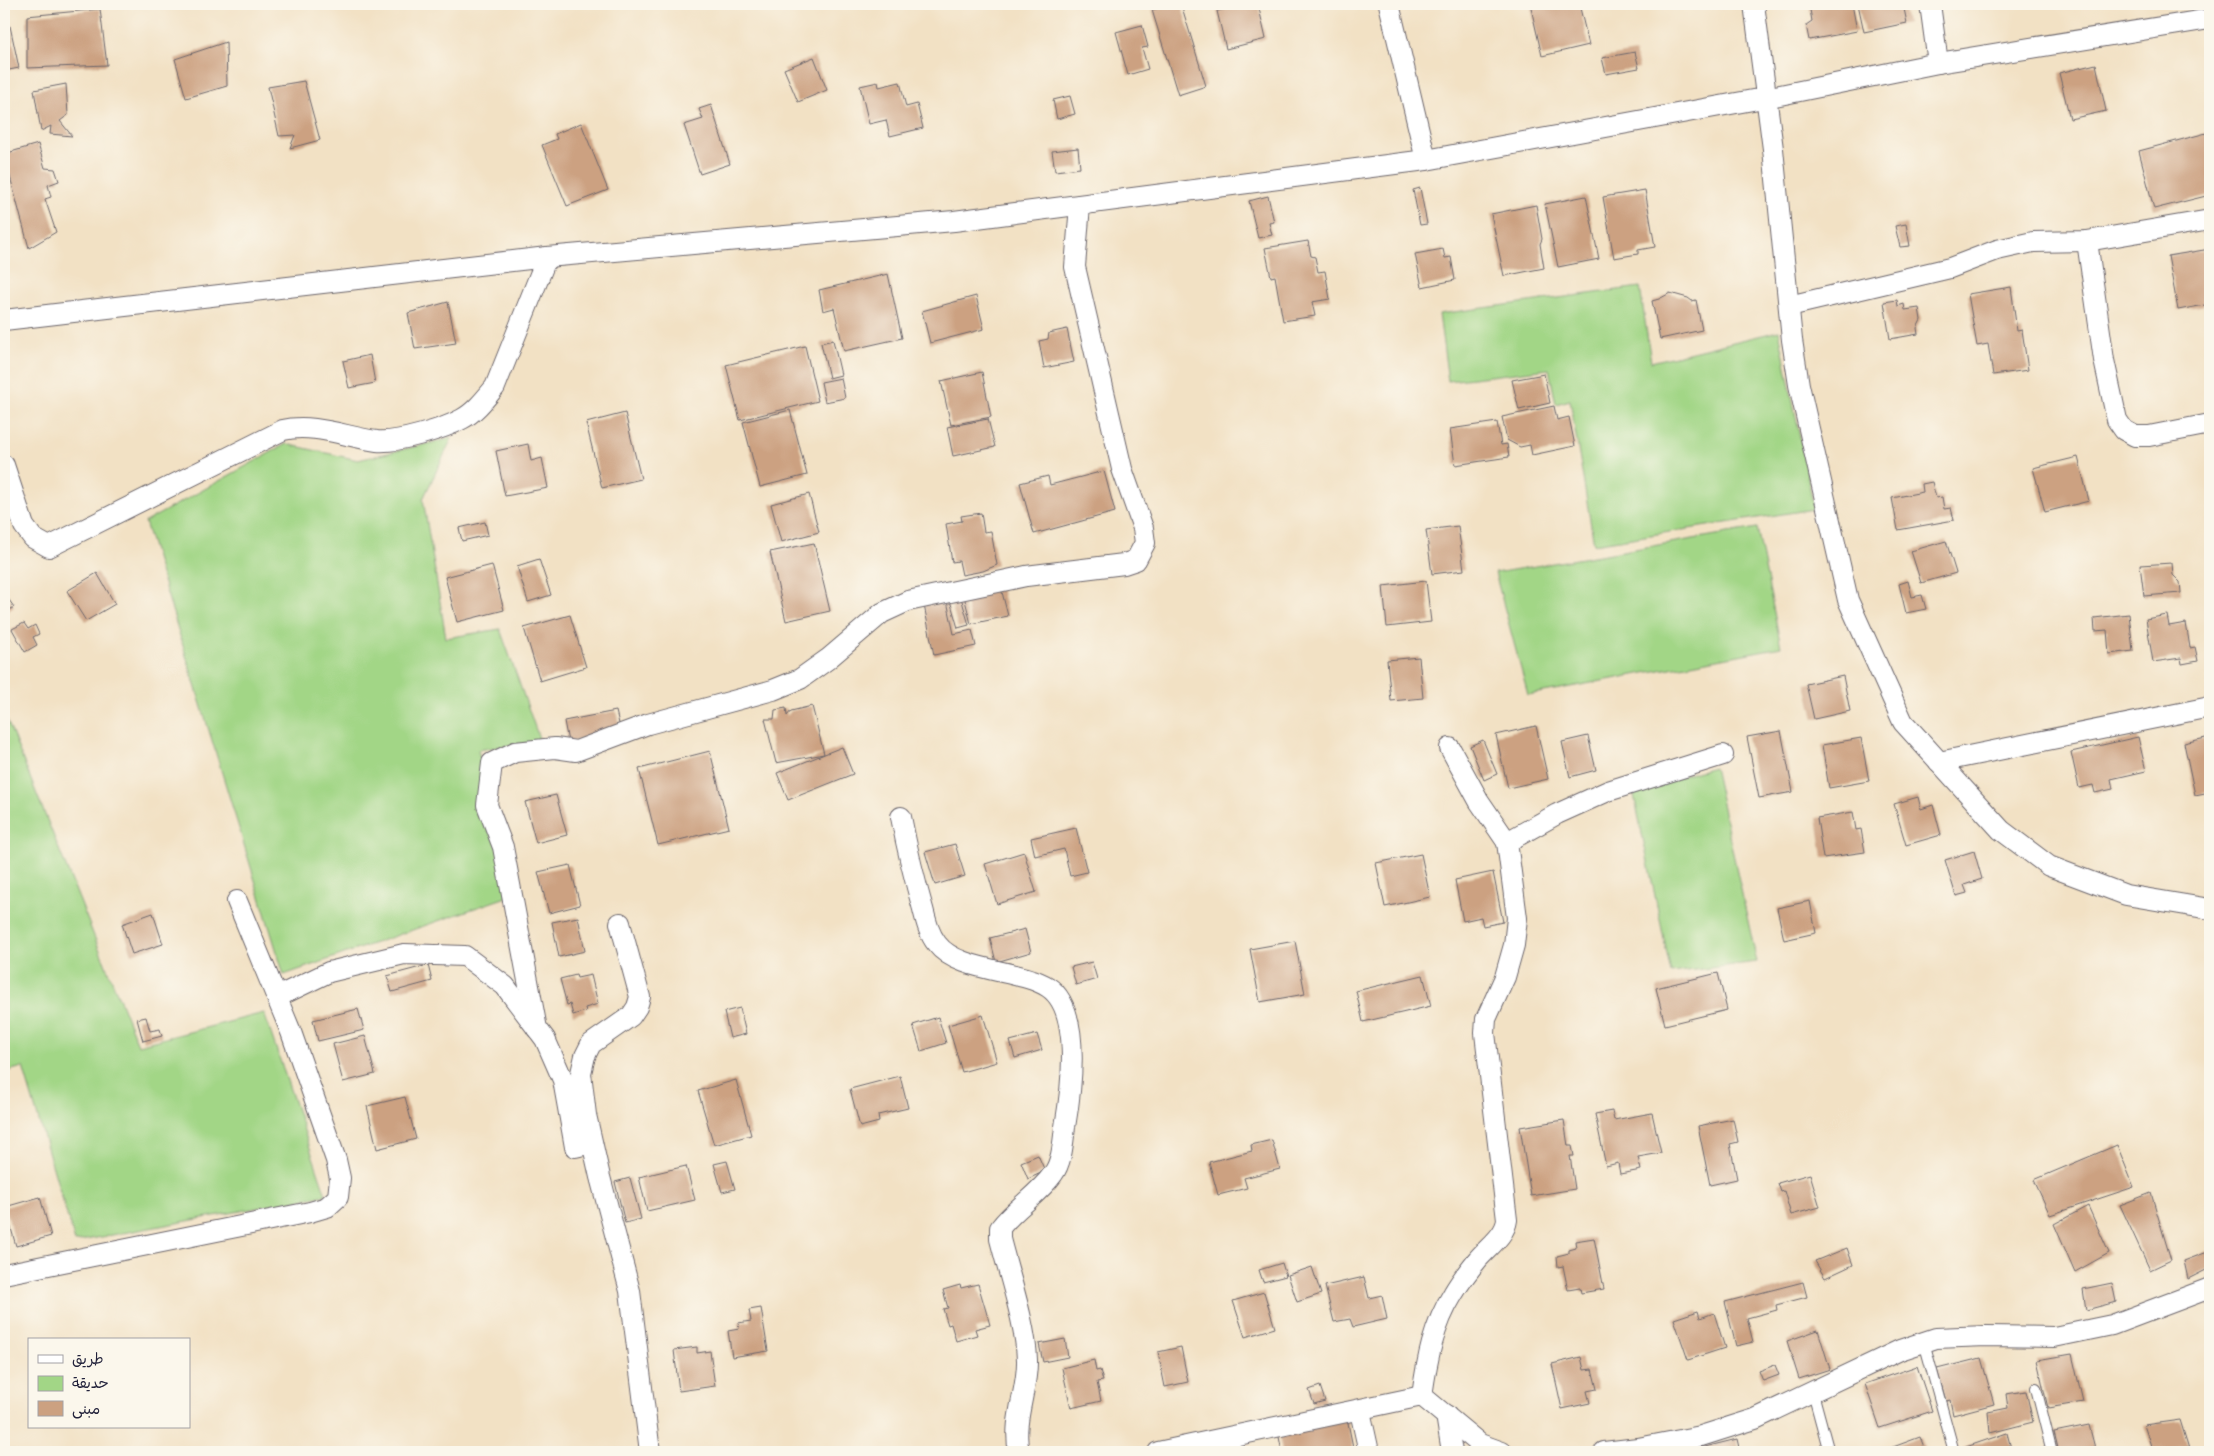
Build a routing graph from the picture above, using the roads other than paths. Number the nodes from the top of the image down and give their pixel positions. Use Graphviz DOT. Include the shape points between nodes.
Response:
graph roads {
  1 [pos="1389,4"];
  2 [pos="1754,4"];
  3 [pos="1930,4"];
  4 [pos="2208,4"];
  5 [pos="2210,10"];
  6 [pos="2210,19"];
  7 [pos="1938,63"];
  8 [pos="1766,98"];
  9 [pos="1426,160"];
  10 [pos="1080,205"];
  11 [pos="2210,220"];
  12 [pos="2087,240"];
  13 [pos="546,258"];
  14 [pos="1789,306"];
  15 [pos="4,320"];
  16 [pos="2210,424"];
  17 [pos="4,465"];
  18 [pos="2210,707"];
  19 [pos="1450,748"];
  20 [pos="1724,755"];
  21 [pos="1939,762"];
  22 [pos="901,817"];
  23 [pos="1506,842"];
  24 [pos="237,900"];
  25 [pos="2210,909"];
  26 [pos="620,923"];
  27 [pos="277,998"];
  28 [pos="537,1029"];
  29 [pos="592,1143"];
  30 [pos="4,1274"];
  31 [pos="2210,1288"];
  32 [pos="1924,1342"];
  33 [pos="2036,1388"];
  34 [pos="1813,1392"];
  35 [pos="1422,1396"];
  36 [pos="1360,1411"];
  37 [pos="1446,1415"];
  38 [pos="650,1452"];
  39 [pos="1019,1452"];
  40 [pos="1158,1452"];
  41 [pos="1369,1452"];
  42 [pos="1452,1452"];
  43 [pos="1502,1452"];
  44 [pos="1604,1452"];
  45 [pos="1829,1452"];
  46 [pos="1954,1452"];
  47 [pos="2052,1452"];
  1 -- 9 [label="street"];
  2 -- 8 [label="street"];
  3 -- 7 [label="street"];
  4 -- 5 [label="street"];
  6 -- 7 [label="street"];
  7 -- 8 [label="street"];
  8 -- 9 [label="street"];
  8 -- 14 [label="street"];
  9 -- 10 [label="street"];
  10 -- 13 [label="street" via="954,221"];
  10 -- 28 [label="street" via="1075,267 1122,468 1143,528 1145,543 1136,560 1026,576 908,601 882,613 800,679 773,690 648,724 576,751 556,748 515,752 492,763 487,806 503,847"];
  11 -- 12 [label="street"];
  12 -- 14 [label="street" via="2033,242 1997,250 1942,270"];
  12 -- 16 [label="street" via="2104,360 2117,420 2124,430 2135,436"];
  13 -- 15 [label="street"];
  13 -- 17 [label="street" via="495,387 463,419 393,441 301,427 283,430 49,547 33,538 24,526"];
  14 -- 21 [label="street" via="1799,385 1848,600 1903,722"];
  18 -- 21 [label="street"];
  19 -- 23 [label="street"];
  20 -- 23 [label="street" via="1608,791"];
  21 -- 25 [label="street" via="2001,830 2049,866 2126,896"];
  22 -- 39 [label="street" via="911,870 937,945 950,955 980,967 1032,980 1049,988 1062,1005 1072,1044 1072,1083 1061,1154 1054,1173 1000,1228 1028,1362 1019,1408"];
  23 -- 35 [label="street" via="1517,918 1514,945 1505,977 1486,1019 1485,1033 1506,1228 1452,1294 1428,1352"];
  24 -- 27 [label="street"];
  26 -- 29 [label="street" via="640,997 631,1016 591,1044 585,1056 581,1073"];
  27 -- 28 [label="street" via="329,972 404,954 466,956 504,986"];
  27 -- 30 [label="street" via="336,1160 340,1178 338,1197 327,1207 310,1212"];
  28 -- 29 [label="street" via="546,1039 563,1080 575,1147"];
  29 -- 38 [label="street" via="630,1291"];
  31 -- 32 [label="street" via="2112,1325 2054,1337 1936,1338"];
  32 -- 34 [label="street" via="1900,1350"];
  32 -- 46 [label="lane"];
  33 -- 47 [label="lane"];
  34 -- 44 [label="street" via="1755,1419 1701,1436"];
  34 -- 45 [label="lane"];
  35 -- 36 [label="street"];
  35 -- 37 [label="street"];
  36 -- 40 [label="street"];
  36 -- 41 [label="street"];
  37 -- 42 [label="street"];
  37 -- 43 [label="street" via="1480,1444"];
}
